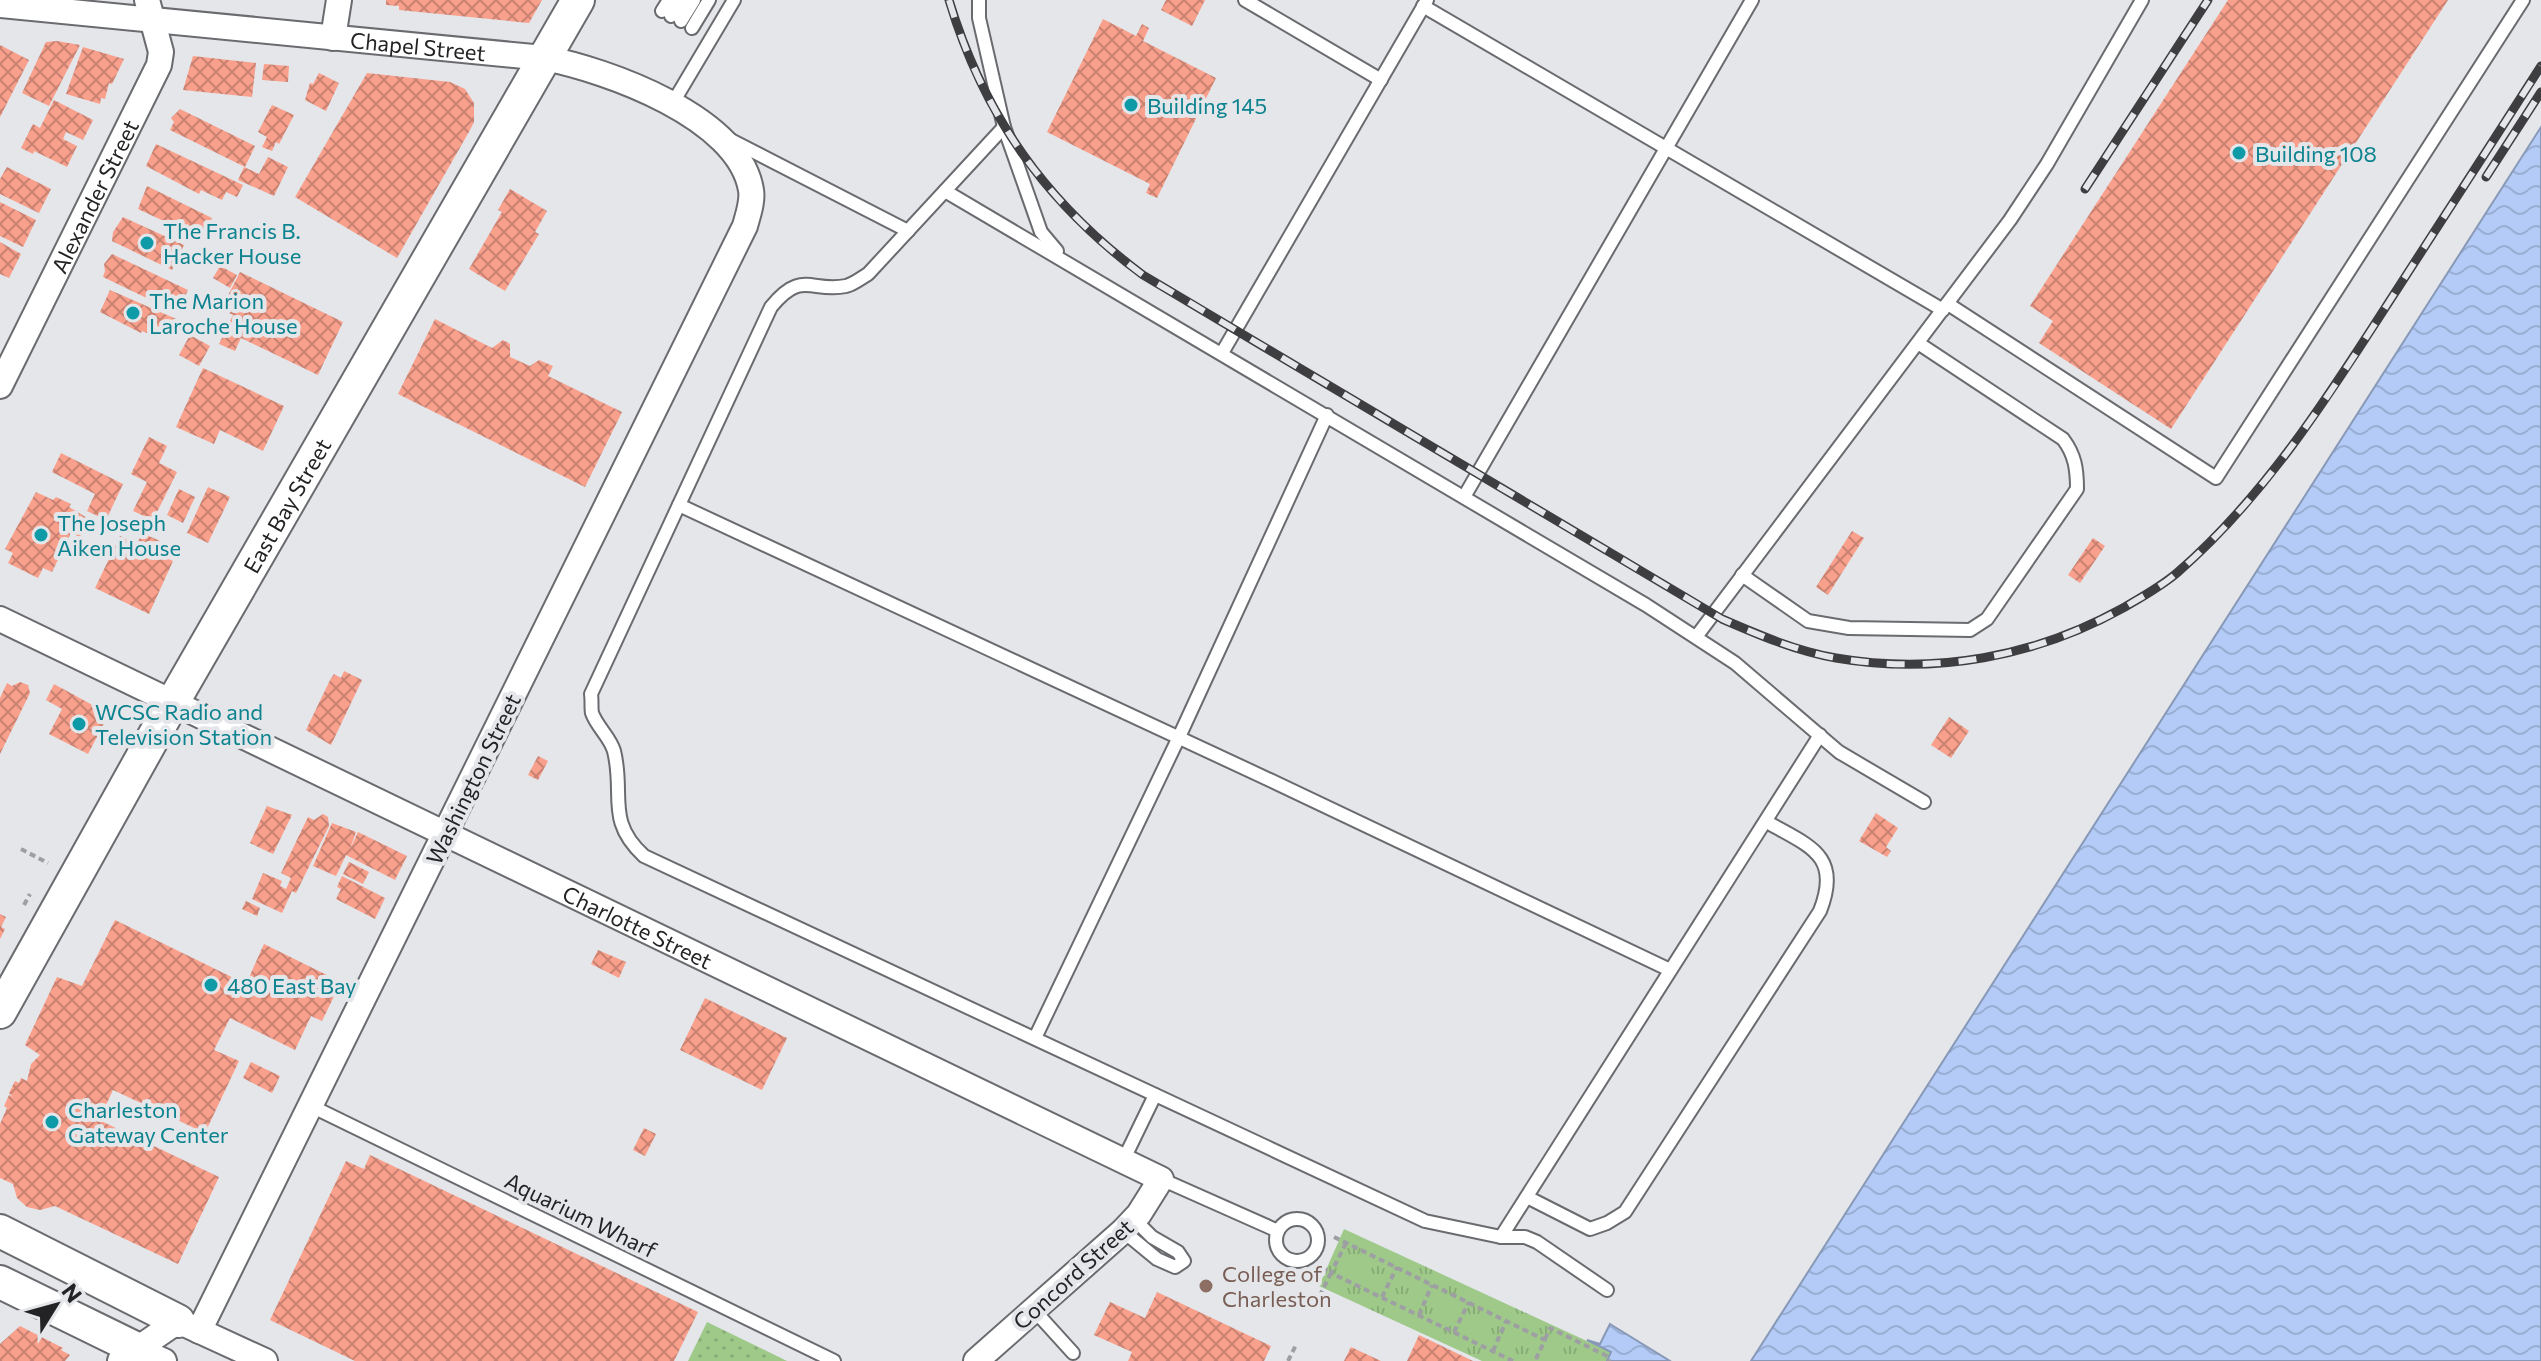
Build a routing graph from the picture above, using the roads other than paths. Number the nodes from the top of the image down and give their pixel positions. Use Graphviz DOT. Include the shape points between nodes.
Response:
graph roads {
  1 [pos="339,0"];
  2 [pos="578,0"];
  3 [pos="681,0"];
  4 [pos="694,0"];
  5 [pos="709,0"];
  6 [pos="734,0"];
  7 [pos="979,0"];
  8 [pos="1245,0"];
  9 [pos="1752,0"];
  10 [pos="2142,0"];
  11 [pos="2523,0"];
  12 [pos="1425,3"];
  13 [pos="0,5"];
  14 [pos="149,10"];
  15 [pos="675,15"];
  16 [pos="333,38"];
  17 [pos="544,58"];
  18 [pos="1381,80"];
  19 [pos="671,106"];
  20 [pos="1004,127"];
  21 [pos="713,130"];
  22 [pos="1667,149"];
  23 [pos="945,191"];
  24 [pos="745,226"];
  25 [pos="908,231"];
  26 [pos="1071,264"];
  27 [pos="1946,307"];
  28 [pos="1918,343"];
  29 [pos="1222,353"];
  30 [pos="0,386"];
  31 [pos="1327,415"];
  32 [pos="1464,497"];
  33 [pos="679,505"];
  34 [pos="1742,575"];
  35 [pos="0,619"];
  36 [pos="1696,637"];
  37 [pos="173,702"];
  38 [pos="1820,735"];
  39 [pos="1179,737"];
  40 [pos="1924,802"];
  41 [pos="1767,822"];
  42 [pos="446,833"];
  43 [pos="1670,970"];
  44 [pos="0,1012"];
  45 [pos="1035,1038"];
  46 [pos="1155,1095"];
  47 [pos="311,1106"];
  48 [pos="1123,1161"];
  49 [pos="1161,1179"];
  50 [pos="1527,1197"];
  51 [pos="0,1231"];
  52 [pos="1278,1231"];
  53 [pos="1501,1237"];
  54 [pos="0,1282"];
  55 [pos="1607,1290"];
  56 [pos="1034,1310"];
  57 [pos="189,1326"];
  58 [pos="1073,1353"];
  59 [pos="140,1357"];
  60 [pos="265,1361"];
  61 [pos="834,1361"];
  62 [pos="976,1361"];
  1 -- 16 [label="street"];
  2 -- 17 [label="main road, East Bay Street"];
  3 -- 15 [label="lane"];
  4 -- 15 [label="lane"];
  5 -- 15 [label="lane"];
  6 -- 19 [label="lane"];
  7 -- 20 [label="lane"];
  8 -- 18 [label="lane"];
  9 -- 22 [label="lane"];
  10 -- 27 [label="lane" via="2047,164"];
  11 -- 27 [label="lane" via="2216,478"];
  12 -- 18 [label="lane"];
  12 -- 22 [label="lane"];
  13 -- 14 [label="street, Chapel Street"];
  14 -- 16 [label="street, Chapel Street"];
  14 -- 30 [label="street, Alexander Street" via="161,52 159,65"];
  16 -- 17 [label="street, Chapel Street"];
  17 -- 19 [label="street, Chapel Street" via="624,80"];
  17 -- 37 [label="main road, East Bay Street"];
  18 -- 29 [label="lane"];
  19 -- 21 [label="street, Chapel Street"];
  20 -- 23 [label="lane"];
  20 -- 26 [label="lane" via="1041,232"];
  21 -- 24 [label="street, Chapel Street" via="750,182 753,195"];
  21 -- 25 [label="lane"];
  22 -- 27 [label="lane"];
  22 -- 32 [label="lane"];
  23 -- 25 [label="lane"];
  23 -- 26 [label="lane"];
  24 -- 42 [label="street, Washington Street"];
  25 -- 33 [label="lane" via="853,284 800,285 781,295"];
  26 -- 29 [label="lane"];
  27 -- 28 [label="lane"];
  28 -- 34 [label="lane"];
  28 -- 34 [label="lane" via="2063,439 2077,469 2077,489 1987,619 1970,630 1849,628 1808,621"];
  29 -- 31 [label="lane"];
  31 -- 32 [label="lane"];
  31 -- 39 [label="lane"];
  32 -- 36 [label="lane"];
  33 -- 39 [label="lane"];
  33 -- 45 [label="lane" via="591,694 592,713 615,755 619,815 630,842 644,856"];
  34 -- 36 [label="lane"];
  35 -- 37 [label="street, Charlotte Street"];
  36 -- 38 [label="lane"];
  37 -- 42 [label="street, Charlotte Street"];
  37 -- 44 [label="main road, East Bay Street"];
  38 -- 40 [label="lane" via="1839,752"];
  38 -- 41 [label="lane"];
  39 -- 43 [label="lane"];
  39 -- 45 [label="lane"];
  41 -- 43 [label="lane"];
  41 -- 50 [label="lane" via="1820,857 1829,889 1812,924 1625,1212 1590,1229"];
  42 -- 47 [label="street, Washington Street"];
  42 -- 48 [label="street, Charlotte Street"];
  43 -- 50 [label="lane"];
  45 -- 46 [label="lane"];
  46 -- 48 [label="lane"];
  46 -- 53 [label="lane" via="1425,1221"];
  47 -- 57 [label="street, Washington Street"];
  47 -- 61 [label="lane, Aquarium Wharf"];
  48 -- 49 [label="street, Charlotte Street"];
  49 -- 52 [label="lane, Charlotte Street"];
  49 -- 56 [label="street, Concord Street" via="1129,1225"];
  50 -- 53 [label="lane"];
  51 -- 57 [label="main road"];
  53 -- 55 [label="lane" via="1537,1242"];
  54 -- 59 [label="main road"];
  56 -- 58 [label="lane"];
  56 -- 62 [label="street, Concord Street"];
  57 -- 59 [label="street, Washington Street"];
  57 -- 60 [label="street"];
}
